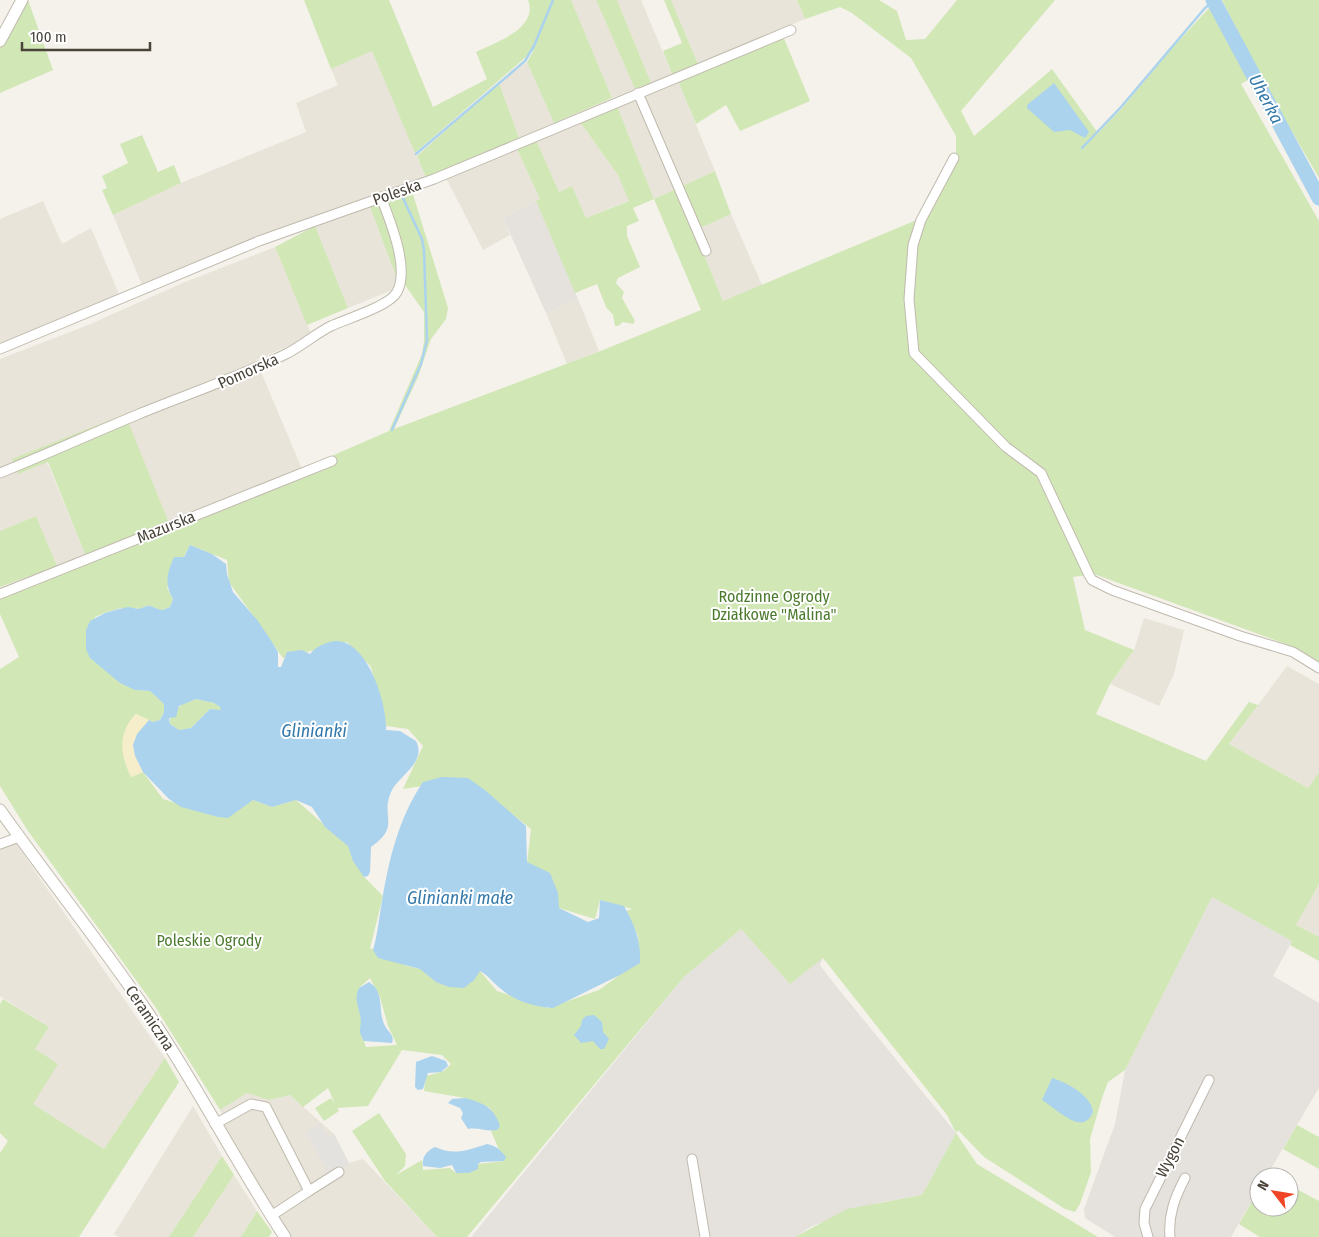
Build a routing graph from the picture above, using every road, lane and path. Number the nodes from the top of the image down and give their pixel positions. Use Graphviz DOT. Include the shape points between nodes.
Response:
graph roads {
  1 [pos="22,0"];
  2 [pos="791,30"];
  3 [pos="0,41"];
  4 [pos="638,93"];
  5 [pos="954,158"];
  6 [pos="381,197"];
  7 [pos="706,251"];
  8 [pos="0,349"];
  9 [pos="332,461"];
  10 [pos="0,473"];
  11 [pos="0,594"];
  12 [pos="1319,668"];
  13 [pos="0,810"];
  14 [pos="19,837"];
  15 [pos="0,844"];
  16 [pos="1209,1080"];
  17 [pos="215,1124"];
  18 [pos="692,1159"];
  19 [pos="339,1172"];
  20 [pos="1185,1178"];
  21 [pos="308,1191"];
  22 [pos="271,1216"];
  23 [pos="285,1237"];
  24 [pos="705,1237"];
  25 [pos="1148,1237"];
  26 [pos="1170,1237"];
  1 -- 3 [label="street"];
  2 -- 4 [label="street, Poleska"];
  4 -- 6 [label="street, Poleska" via="434,179"];
  4 -- 7 [label="street"];
  5 -- 12 [label="street" via="921,220 912,245 910,299 914,353 1006,447 1041,473 1092,580 1223,630 1293,652"];
  6 -- 8 [label="street, Poleska" via="251,244"];
  6 -- 10 [label="street, Pomorska" via="395,234 400,262 398,292 389,301 329,327 288,353 249,371"];
  9 -- 11 [label="street, Mazurska"];
  13 -- 14 [label="street, Ceramiczna"];
  14 -- 15 [label="street"];
  14 -- 17 [label="street, Ceramiczna" via="146,1010"];
  16 -- 25 [label="street, Wygon" via="1145,1209"];
  17 -- 21 [label="street" via="251,1104 266,1107"];
  17 -- 22 [label="street, Ceramiczna"];
  18 -- 24 [label="street"];
  19 -- 21 [label="street"];
  20 -- 26 [label="street" via="1176,1194"];
  21 -- 22 [label="street"];
  22 -- 23 [label="street, Ceramiczna"];
}
